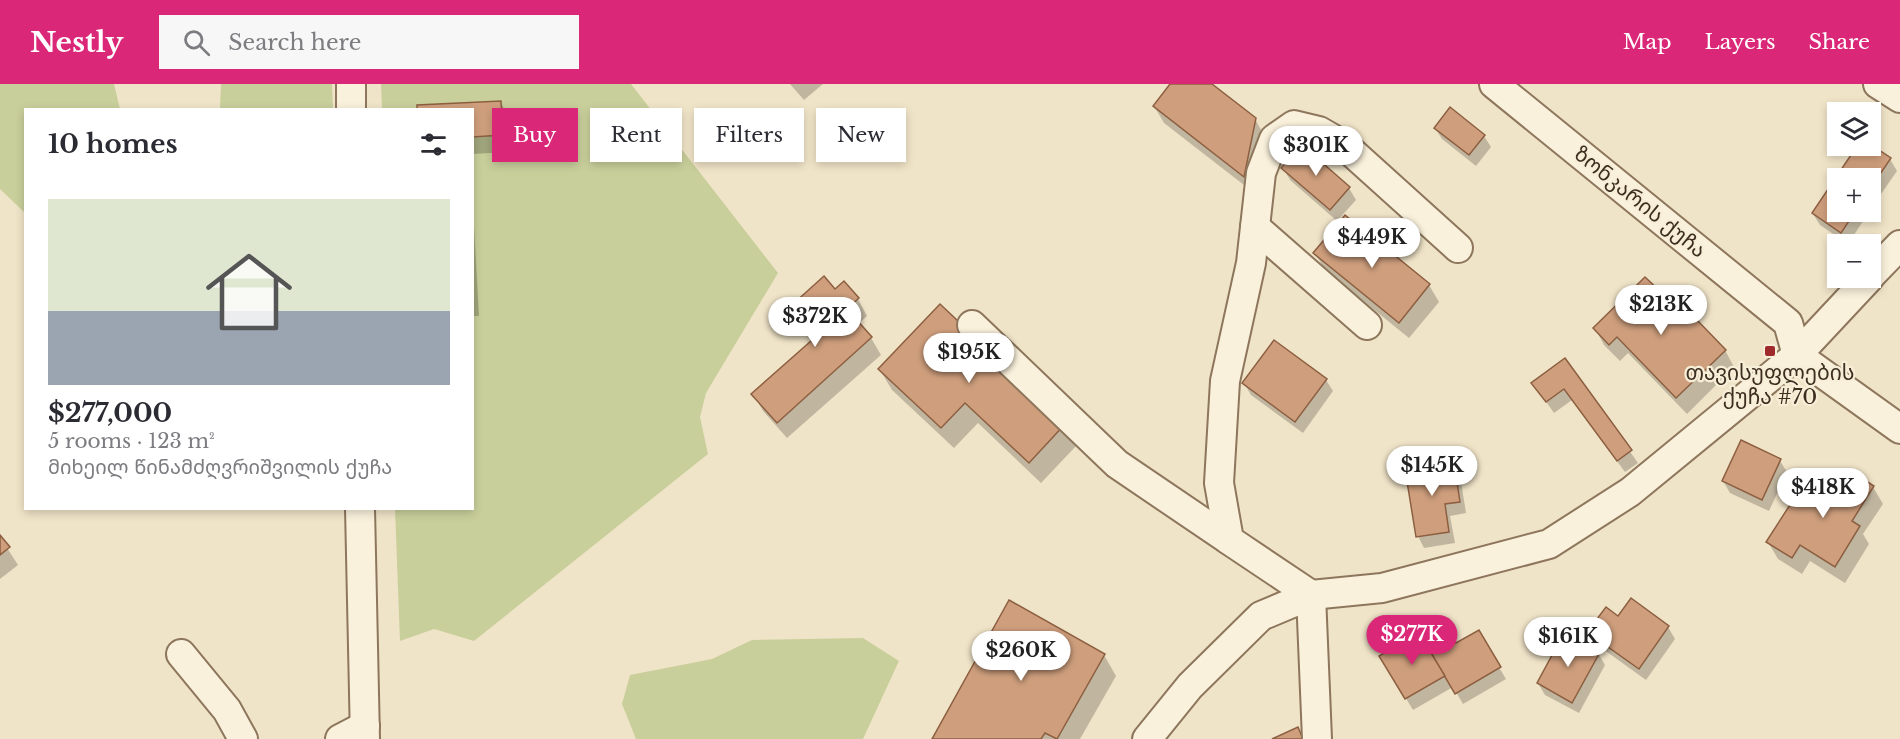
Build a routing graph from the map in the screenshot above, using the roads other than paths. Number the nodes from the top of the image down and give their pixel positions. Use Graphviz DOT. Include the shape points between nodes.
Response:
graph roads {
  1 [pos="351,84"];
  2 [pos="1494,84"];
  3 [pos="1878,84"];
  4 [pos="1900,98"];
  5 [pos="351,108"];
  6 [pos="1255,227"];
  7 [pos="1900,245"];
  8 [pos="1458,248"];
  9 [pos="1881,265"];
  10 [pos="1860,288"];
  11 [pos="972,325"];
  12 [pos="1367,325"];
  13 [pos="1797,355"];
  14 [pos="1900,429"];
  15 [pos="360,510"];
  16 [pos="1228,540"];
  17 [pos="1311,595"];
  18 [pos="181,654"];
  19 [pos="365,733"];
  20 [pos="243,739"];
  21 [pos="340,739"];
  22 [pos="1147,739"];
  23 [pos="1317,739"];
  1 -- 5 [label="street"];
  2 -- 13 [label="street, ზონკარის ქუჩა" via="1788,323"];
  3 -- 4 [label="street"];
  6 -- 8 [label="street" via="1261,173 1274,139 1294,125 1319,131 1345,146"];
  6 -- 12 [label="street"];
  6 -- 16 [label="street" via="1225,381 1219,483"];
  7 -- 9 [label="street"];
  10 -- 13 [label="street"];
  11 -- 16 [label="street" via="1117,464"];
  13 -- 14 [label="street"];
  13 -- 17 [label="street" via="1630,492 1549,544 1382,588"];
  15 -- 19 [label="street"];
  16 -- 17 [label="street"];
  17 -- 22 [label="street" via="1261,616 1190,686"];
  17 -- 23 [label="street"];
  18 -- 20 [label="street" via="227,710"];
  19 -- 21 [label="street"];
}
